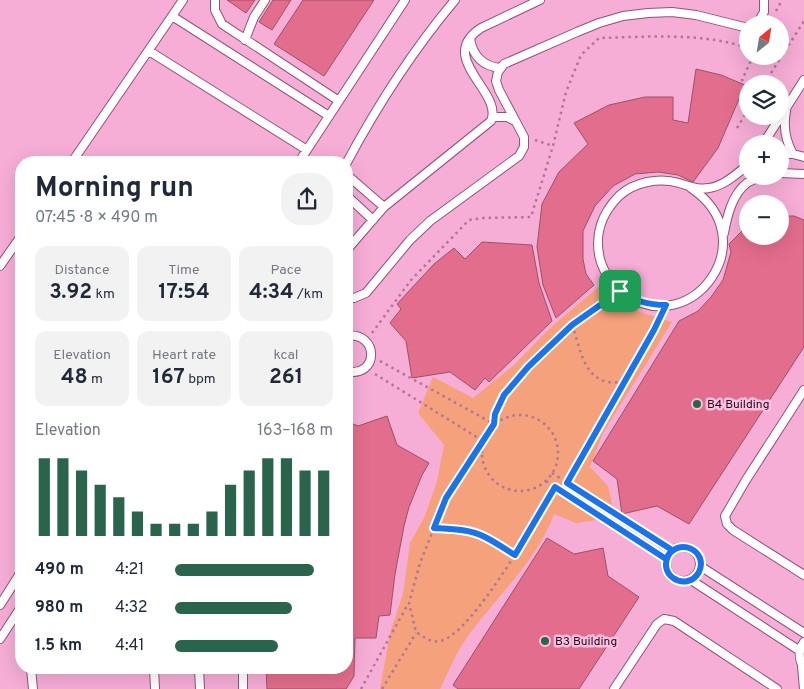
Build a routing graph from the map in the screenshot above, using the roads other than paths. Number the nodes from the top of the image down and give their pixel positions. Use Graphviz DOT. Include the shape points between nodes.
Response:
graph roads {
  1 [pos="183,0"];
  2 [pos="216,0"];
  3 [pos="265,0"];
  4 [pos="404,0"];
  5 [pos="455,0"];
  6 [pos="540,0"];
  7 [pos="764,0"];
  8 [pos="762,15"];
  9 [pos="172,16"];
  10 [pos="739,26"];
  11 [pos="470,39"];
  12 [pos="245,40"];
  13 [pos="149,51"];
  14 [pos="500,68"];
  15 [pos="804,80"];
  16 [pos="339,101"];
  17 [pos="789,102"];
  18 [pos="329,116"];
  19 [pos="493,117"];
  20 [pos="515,121"];
  21 [pos="784,125"];
  22 [pos="804,149"];
  23 [pos="307,150"];
  24 [pos="76,156"];
  25 [pos="303,156"];
  26 [pos="350,156"];
  27 [pos="798,156"];
  28 [pos="739,171"];
  29 [pos="789,174"];
  30 [pos="804,174"];
  31 [pos="353,180"];
  32 [pos="745,185"];
  33 [pos="691,188"];
  34 [pos="353,201"];
  35 [pos="384,207"];
  36 [pos="373,220"];
  37 [pos="723,238"];
  38 [pos="353,243"];
  39 [pos="15,245"];
  40 [pos="0,266"];
  41 [pos="353,298"];
  42 [pos="353,335"];
  43 [pos="353,372"];
  44 [pos="804,390"];
  45 [pos="700,566"];
  46 [pos="804,575"];
  47 [pos="691,580"];
  48 [pos="15,582"];
  49 [pos="0,606"];
  50 [pos="15,616"];
  51 [pos="804,632"];
  52 [pos="0,638"];
  53 [pos="804,642"];
  54 [pos="800,651"];
  55 [pos="803,668"];
  56 [pos="32,674"];
  57 [pos="154,674"];
  58 [pos="199,674"];
  59 [pos="243,674"];
  60 [pos="33,689"];
  61 [pos="155,689"];
  62 [pos="200,689"];
  63 [pos="243,689"];
  64 [pos="614,689"];
  65 [pos="777,689"];
  66 [pos="804,689"];
  1 -- 9 [label="lane"];
  2 -- 12 [label="lane" via="215,10 222,24"];
  3 -- 12 [label="lane"];
  4 -- 16 [label="lane"];
  5 -- 26 [label="lane" via="415,52"];
  6 -- 11 [label="lane" via="481,28"];
  7 -- 8 [label="lane"];
  9 -- 13 [label="lane"];
  9 -- 18 [label="lane"];
  10 -- 14 [label="lane" via="672,12 623,16 577,32"];
  11 -- 14 [label="lane" via="479,60"];
  11 -- 19 [label="lane" via="466,61 492,106"];
  12 -- 16 [label="lane"];
  13 -- 23 [label="lane"];
  13 -- 24 [label="lane"];
  14 -- 20 [label="lane" via="496,76 497,86"];
  15 -- 17 [label="lane"];
  16 -- 18 [label="lane"];
  18 -- 23 [label="lane"];
  19 -- 20 [label="lane" via="507,117"];
  19 -- 35 [label="lane"];
  20 -- 41 [label="lane" via="525,142 516,160 430,221 366,293"];
  21 -- 27 [label="lane" via="785,138"];
  22 -- 27 [label="lane"];
  23 -- 25 [label="lane"];
  28 -- 33 [label="lane" via="718,186"];
  29 -- 30 [label="lane"];
  31 -- 35 [label="lane"];
  32 -- 37 [label="lane" via="732,202"];
  33 -- 37 [label="lane" via="716,214"];
  33 -- 37 [label="lane" via="667,181 643,183 621,194 601,224 598,248 605,272 620,291 631,298 666,305 690,298 709,283 720,262"];
  34 -- 36 [label="lane"];
  35 -- 36 [label="lane"];
  36 -- 38 [label="lane"];
  39 -- 40 [label="lane"];
  42 -- 43 [label="lane" via="366,341 372,356 365,368"];
  44 -- 46 [label="lane" via="725,516 732,530"];
  45 -- 47 [label="lane"];
  45 -- 47 [label="lane" via="697,553 685,546 672,550 666,559 672,577"];
  45 -- 51 [label="lane"];
  47 -- 54 [label="lane"];
  48 -- 49 [label="lane"];
  50 -- 52 [label="lane"];
  53 -- 54 [label="lane"];
  54 -- 55 [label="lane"];
  55 -- 66 [label="lane"];
  56 -- 60 [label="lane"];
  57 -- 61 [label="lane"];
  58 -- 62 [label="lane"];
  59 -- 63 [label="lane"];
  64 -- 65 [label="lane" via="657,624 664,619 674,621"];
}
